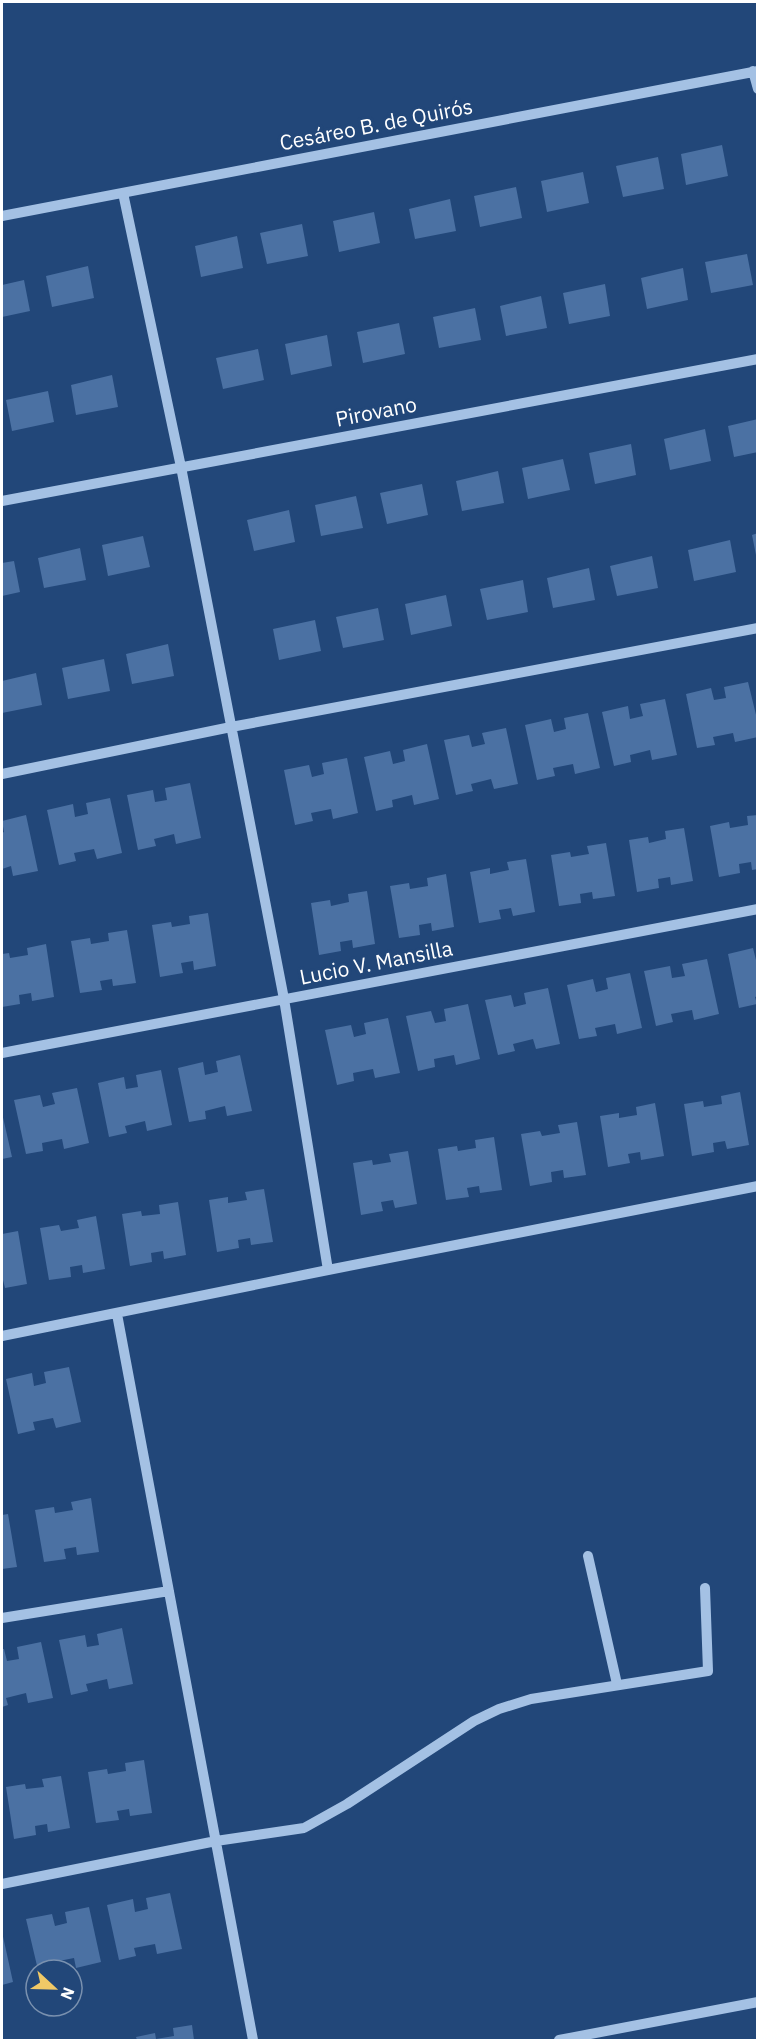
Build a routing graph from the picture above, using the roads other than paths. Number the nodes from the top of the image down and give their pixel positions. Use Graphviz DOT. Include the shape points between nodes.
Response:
graph roads {
  1 [pos="755,71"];
  2 [pos="758,89"];
  3 [pos="123,193"];
  4 [pos="2,216"];
  5 [pos="758,359"];
  6 [pos="181,467"];
  7 [pos="2,501"];
  8 [pos="758,628"];
  9 [pos="231,727"];
  10 [pos="2,774"];
  11 [pos="758,909"];
  12 [pos="284,999"];
  13 [pos="2,1053"];
  14 [pos="758,1186"];
  15 [pos="328,1270"];
  16 [pos="117,1314"];
  17 [pos="2,1336"];
  18 [pos="588,1556"];
  19 [pos="705,1588"];
  20 [pos="169,1590"];
  21 [pos="2,1618"];
  22 [pos="617,1684"];
  23 [pos="216,1841"];
  24 [pos="2,1884"];
  25 [pos="758,2002"];
  26 [pos="253,2040"];
  27 [pos="559,2040"];
  1 -- 2 [label="street"];
  1 -- 3 [label="street, Cesáreo B. de Quirós"];
  3 -- 4 [label="street, Cesáreo B. de Quirós"];
  3 -- 6 [label="street"];
  5 -- 6 [label="street, Pirovano"];
  6 -- 7 [label="street, Pirovano"];
  6 -- 9 [label="street"];
  8 -- 9 [label="street"];
  9 -- 10 [label="street"];
  9 -- 12 [label="street"];
  11 -- 12 [label="street, Lucio V. Mansilla"];
  12 -- 13 [label="street, Lucio V. Mansilla"];
  12 -- 15 [label="street"];
  14 -- 15 [label="street"];
  15 -- 16 [label="street"];
  16 -- 17 [label="street"];
  16 -- 20 [label="street"];
  18 -- 22 [label="street"];
  19 -- 22 [label="street" via="708,1671"];
  20 -- 21 [label="street"];
  20 -- 23 [label="street"];
  22 -- 23 [label="street" via="531,1699 500,1709 474,1721 304,1828"];
  23 -- 24 [label="street"];
  23 -- 26 [label="street"];
  25 -- 27 [label="street"];
}
